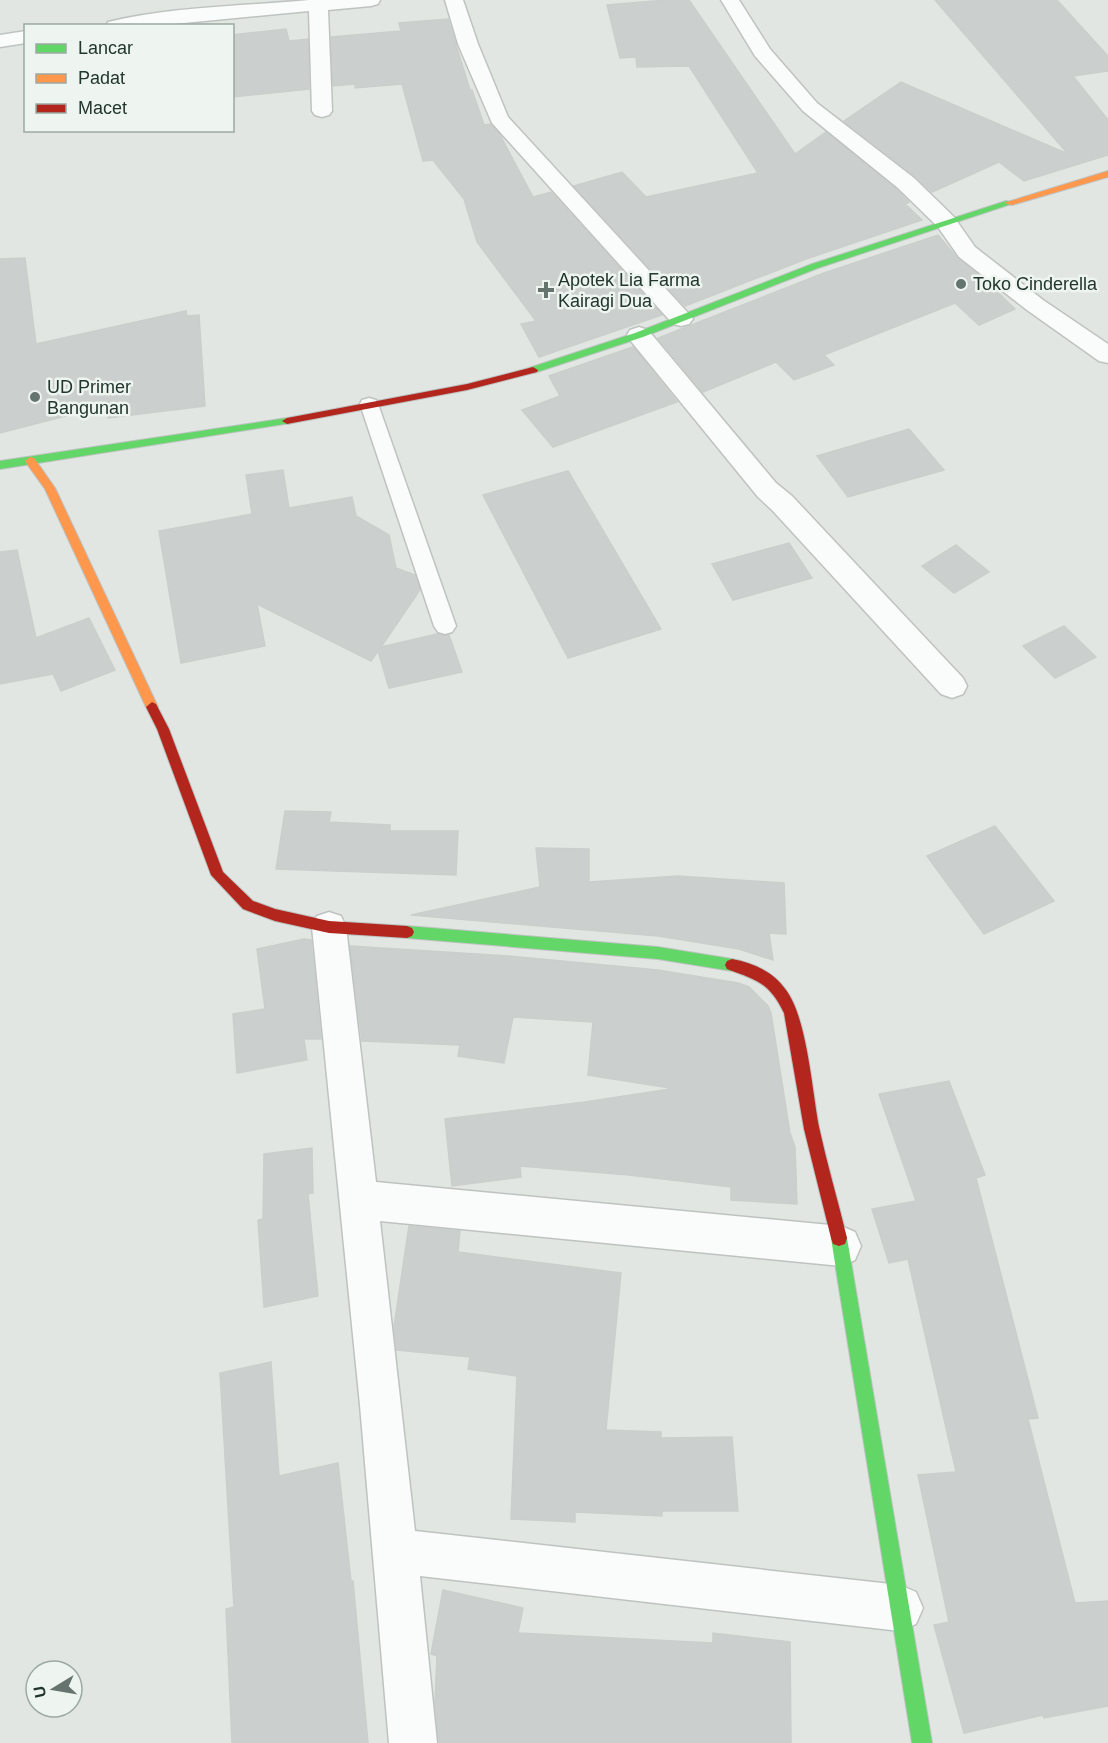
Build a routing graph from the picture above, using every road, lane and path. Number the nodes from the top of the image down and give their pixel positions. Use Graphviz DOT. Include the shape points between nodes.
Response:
graph roads {
  1 [pos="140,0"];
  2 [pos="371,0"];
  3 [pos="454,0"];
  4 [pos="730,0"];
  5 [pos="318,2"];
  6 [pos="151,20"];
  7 [pos="127,24"];
  8 [pos="24,38"];
  9 [pos="0,41"];
  10 [pos="322,111"];
  11 [pos="1108,174"];
  12 [pos="946,222"];
  13 [pos="681,319"];
  14 [pos="639,335"];
  15 [pos="1108,355"];
  16 [pos="369,404"];
  17 [pos="30,461"];
  18 [pos="0,465"];
  19 [pos="445,626"];
  20 [pos="952,686"];
  21 [pos="329,927"];
  22 [pos="359,1200"];
  23 [pos="841,1246"];
  24 [pos="396,1551"];
  25 [pos="900,1608"];
  26 [pos="413,1743"];
  27 [pos="922,1743"];
  1 -- 6 [label="street"];
  2 -- 5 [label="street"];
  3 -- 13 [label="street" via="499,119"];
  4 -- 12 [label="street" via="762,52 810,107 906,183"];
  5 -- 6 [label="street"];
  5 -- 10 [label="street"];
  6 -- 7 [label="street"];
  8 -- 9 [label="street"];
  11 -- 12 [label="street"];
  12 -- 13 [label="street" via="815,266"];
  12 -- 15 [label="street" via="967,252"];
  13 -- 14 [label="street"];
  14 -- 16 [label="street" via="521,373"];
  14 -- 20 [label="street" via="767,490"];
  16 -- 17 [label="street" via="237,430"];
  16 -- 19 [label="lane"];
  17 -- 18 [label="street"];
  17 -- 21 [label="street" via="50,488 163,729 219,875 248,905"];
  21 -- 22 [label="street"];
  21 -- 23 [label="street" via="658,953 739,966 762,974 783,994 791,1012 812,1129"];
  22 -- 23 [label="street"];
  22 -- 24 [label="street"];
  23 -- 25 [label="street"];
  24 -- 25 [label="street"];
  24 -- 26 [label="street"];
  25 -- 27 [label="street"];
}
